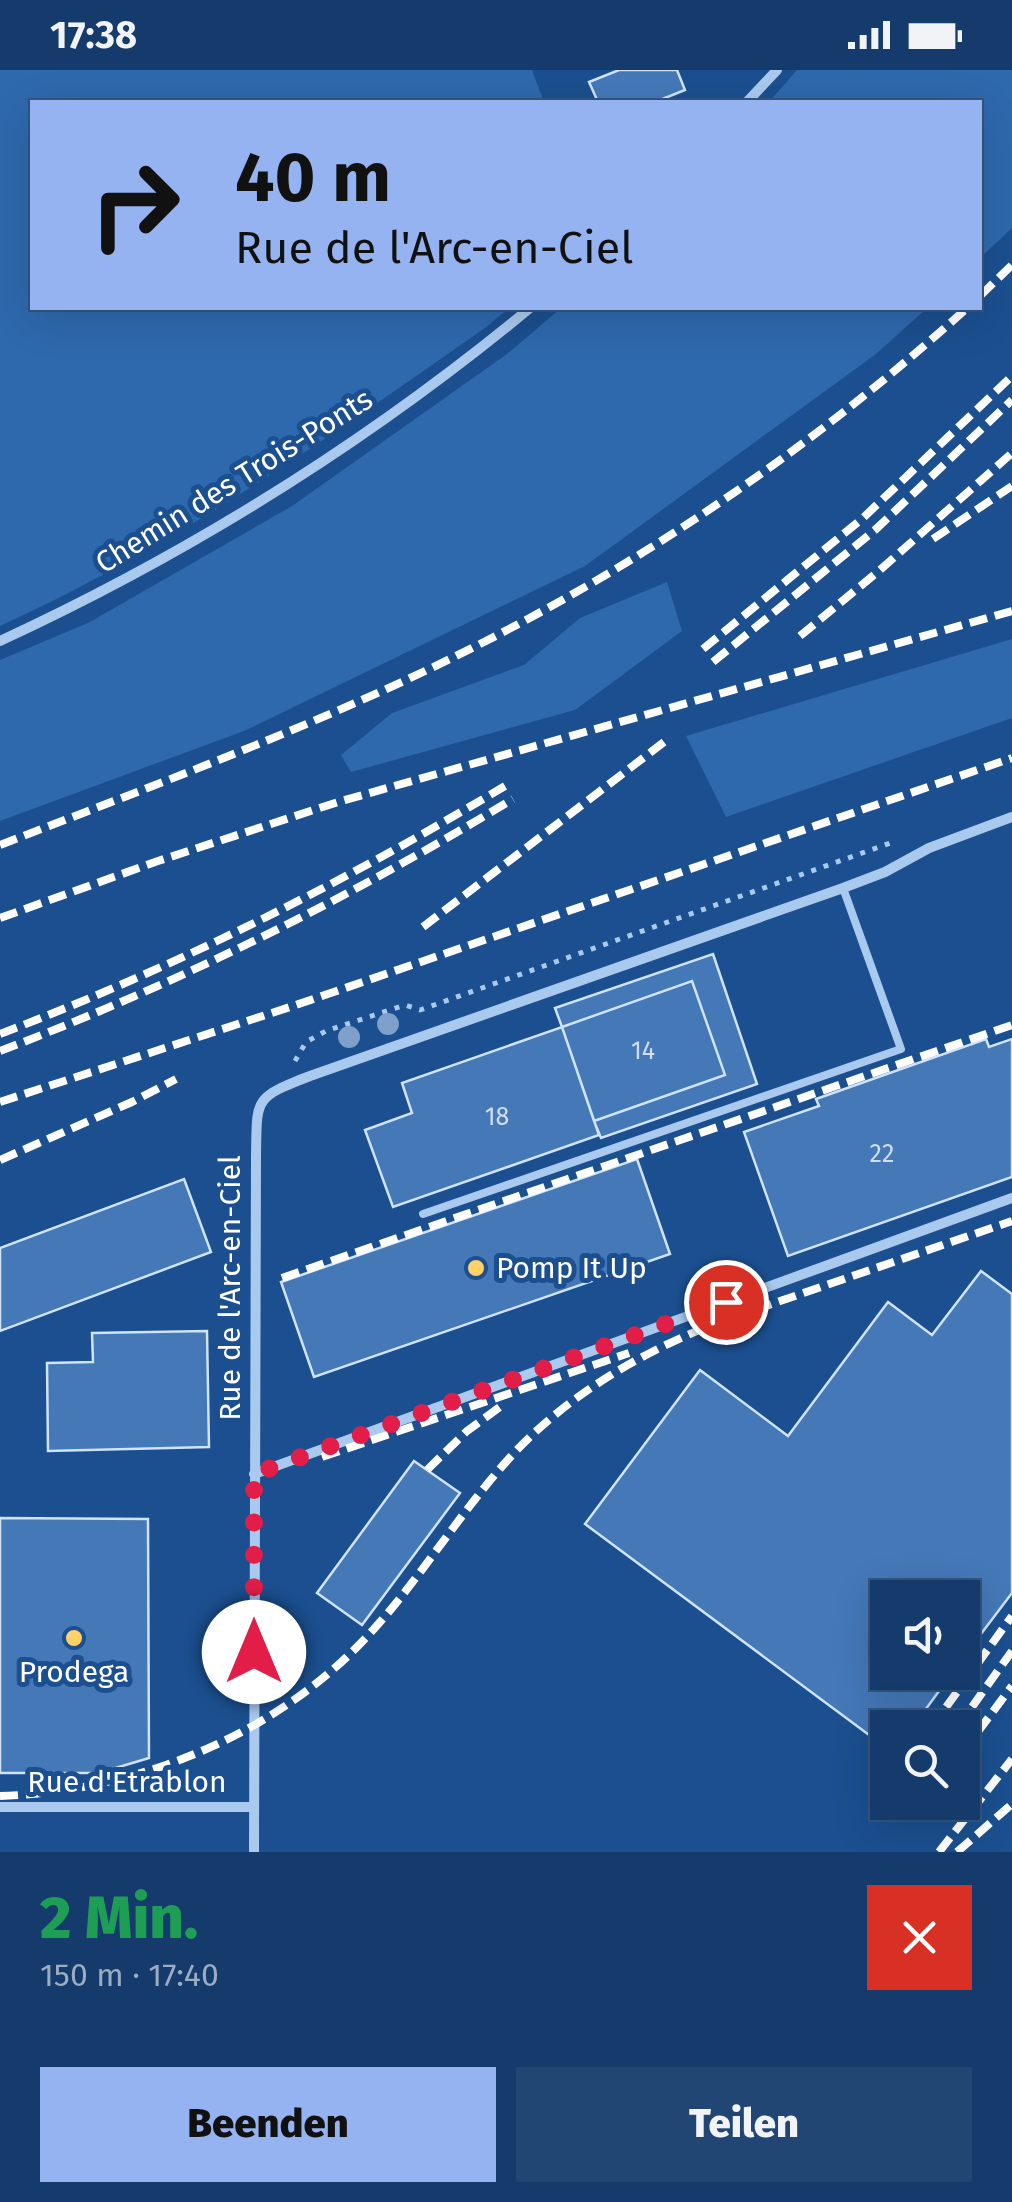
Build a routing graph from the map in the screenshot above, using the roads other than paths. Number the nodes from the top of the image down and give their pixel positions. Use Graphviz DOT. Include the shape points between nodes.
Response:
graph roads {
  1 [pos="776,70"];
  2 [pos="749,100"];
  3 [pos="527,310"];
  4 [pos="0,641"];
  5 [pos="1012,817"];
  6 [pos="843,888"];
  7 [pos="1012,1198"];
  8 [pos="423,1214"];
  9 [pos="254,1474"];
  10 [pos="0,1807"];
  11 [pos="254,1807"];
  12 [pos="254,1852"];
  1 -- 2 [label="street"];
  3 -- 4 [label="street, Chemin des Trois-Ponts" via="400,409 279,490 78,605"];
  5 -- 6 [label="street, Rue de l'Arc-en-Ciel"];
  6 -- 8 [label="lane" via="901,1050"];
  6 -- 9 [label="street, Rue de l'Arc-en-Ciel" via="262,1098 256,1110"];
  7 -- 9 [label="street"];
  9 -- 11 [label="street, Rue d'Etrablon"];
  10 -- 11 [label="street, Rue d'Etrablon"];
  11 -- 12 [label="street, Rue d'Etrablon"];
}
